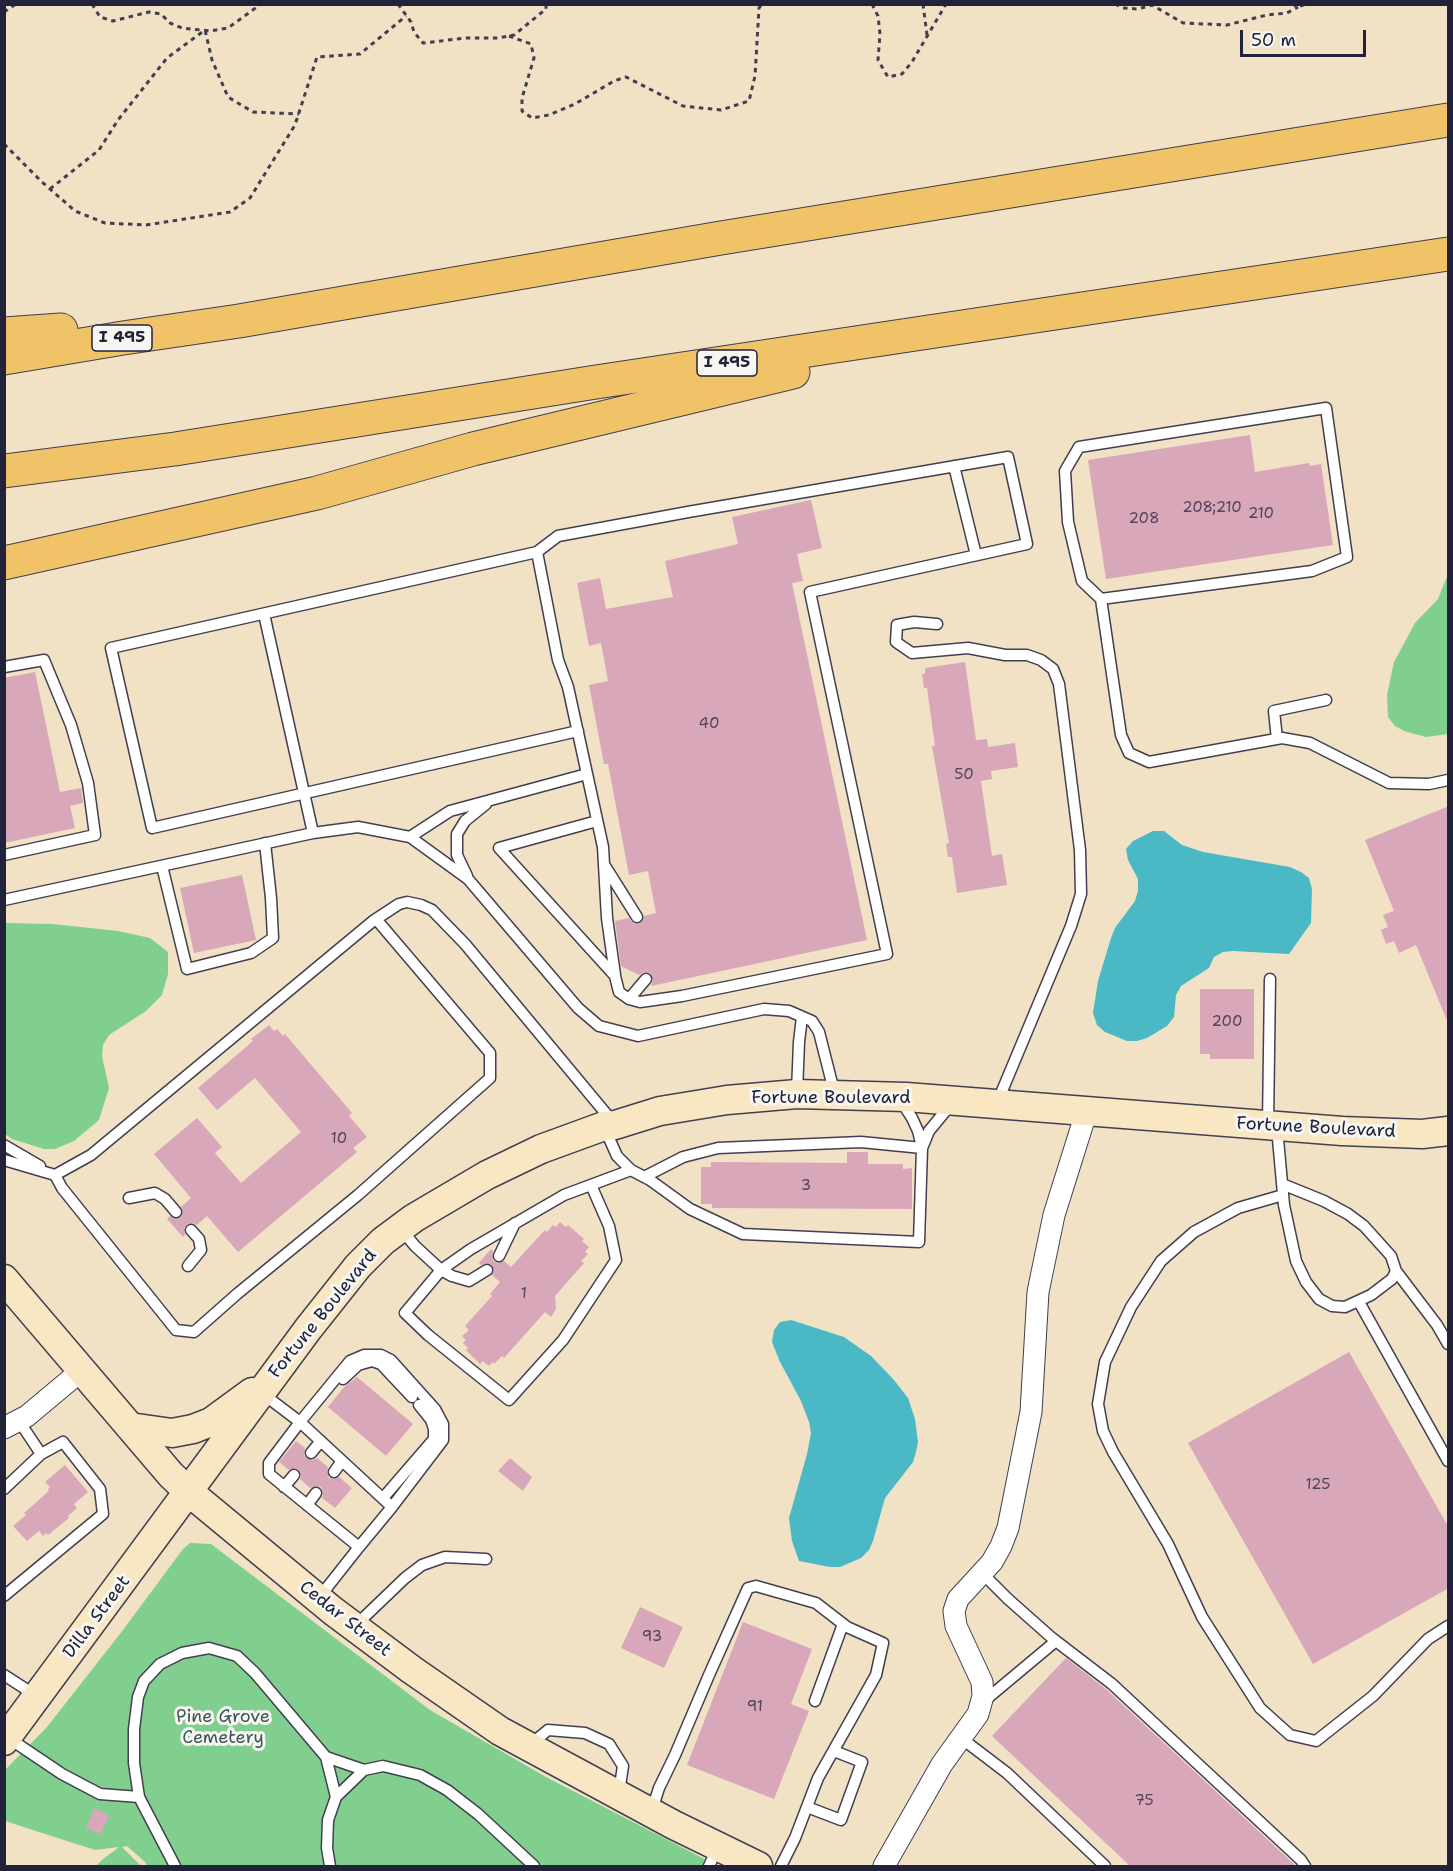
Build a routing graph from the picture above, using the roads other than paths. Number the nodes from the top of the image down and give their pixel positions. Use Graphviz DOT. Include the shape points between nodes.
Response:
graph roads {
  1 [pos="1449,120"];
  2 [pos="1449,254"];
  3 [pos="1035,316"];
  4 [pos="239,321"];
  5 [pos="4,334"];
  6 [pos="4,358"];
  7 [pos="954,466"];
  8 [pos="4,471"];
  9 [pos="537,552"];
  10 [pos="976,555"];
  11 [pos="4,563"];
  12 [pos="1101,599"];
  13 [pos="264,614"];
  14 [pos="937,624"];
  15 [pos="4,667"];
  16 [pos="1326,700"];
  17 [pos="578,731"];
  18 [pos="1277,739"];
  19 [pos="588,774"];
  20 [pos="1449,780"];
  21 [pos="304,793"];
  22 [pos="491,800"];
  23 [pos="597,821"];
  24 [pos="313,832"];
  25 [pos="410,837"];
  26 [pos="265,843"];
  27 [pos="4,855"];
  28 [pos="604,864"];
  29 [pos="162,866"];
  30 [pos="468,879"];
  31 [pos="4,900"];
  32 [pos="637,917"];
  33 [pos="375,919"];
  34 [pos="615,976"];
  35 [pos="646,979"];
  36 [pos="1270,979"];
  37 [pos="629,999"];
  38 [pos="802,1017"];
  39 [pos="797,1094"];
  40 [pos="835,1095"];
  41 [pos="898,1096"];
  42 [pos="954,1100"];
  43 [pos="997,1103"];
  44 [pos="1087,1110"];
  45 [pos="609,1125"];
  46 [pos="1272,1126"];
  47 [pos="1449,1131"];
  48 [pos="4,1145"];
  49 [pos="922,1148"];
  50 [pos="4,1160"];
  51 [pos="632,1170"];
  52 [pos="44,1171"];
  53 [pos="56,1175"];
  54 [pos="644,1177"];
  55 [pos="591,1185"];
  56 [pos="1283,1190"];
  57 [pos="129,1198"];
  58 [pos="176,1212"];
  59 [pos="516,1223"];
  60 [pos="400,1228"];
  61 [pos="191,1230"];
  62 [pos="499,1256"];
  63 [pos="188,1266"];
  64 [pos="441,1270"];
  65 [pos="487,1270"];
  66 [pos="1396,1271"];
  67 [pos="4,1279"];
  68 [pos="1359,1302"];
  69 [pos="1449,1344"];
  70 [pos="82,1370"];
  71 [pos="266,1385"];
  72 [pos="307,1412"];
  73 [pos="300,1422"];
  74 [pos="12,1424"];
  75 [pos="130,1427"];
  76 [pos="321,1441"];
  77 [pos="311,1453"];
  78 [pos="42,1454"];
  79 [pos="342,1461"];
  80 [pos="1449,1461"];
  81 [pos="334,1472"];
  82 [pos="294,1474"];
  83 [pos="284,1487"];
  84 [pos="4,1488"];
  85 [pos="189,1492"];
  86 [pos="316,1493"];
  87 [pos="383,1498"];
  88 [pos="307,1505"];
  89 [pos="392,1507"];
  90 [pos="359,1547"];
  91 [pos="486,1559"];
  92 [pos="982,1572"];
  93 [pos="4,1596"];
  94 [pos="318,1599"];
  95 [pos="843,1624"];
  96 [pos="1449,1626"];
  97 [pos="354,1627"];
  98 [pos="1056,1641"];
  99 [pos="4,1674"];
  100 [pos="38,1696"];
  101 [pos="815,1701"];
  102 [pos="981,1704"];
  103 [pos="961,1738"];
  104 [pos="6,1739"];
  105 [pos="529,1746"];
  106 [pos="834,1751"];
  107 [pos="326,1756"];
  108 [pos="364,1770"];
  109 [pos="619,1795"];
  110 [pos="139,1797"];
  111 [pos="336,1797"];
  112 [pos="807,1807"];
  113 [pos="651,1812"];
  114 [pos="714,1856"];
  115 [pos="175,1866"];
  116 [pos="330,1866"];
  117 [pos="534,1866"];
  118 [pos="759,1866"];
  119 [pos="781,1866"];
  120 [pos="884,1866"];
  121 [pos="1105,1866"];
  122 [pos="1305,1866"];
  1 -- 4 [label="highway, I 495" via="744,234"];
  2 -- 3 [label="highway, I 495"];
  3 -- 8 [label="highway, I 495" via="175,449"];
  3 -- 11 [label="highway" via="645,406 316,493"];
  4 -- 5 [label="highway"];
  4 -- 6 [label="highway, I 495"];
  7 -- 9 [label="lane" via="558,536"];
  7 -- 10 [label="lane"];
  7 -- 10 [label="lane" via="1008,457 1027,544"];
  9 -- 13 [label="lane"];
  9 -- 17 [label="lane" via="558,660"];
  10 -- 37 [label="lane" via="810,592 887,954 682,996 640,1002"];
  12 -- 12 [label="lane" via="1312,571 1347,557 1326,408 1079,447 1065,471 1068,522 1082,581"];
  12 -- 18 [label="lane" via="1121,735 1129,753 1149,762"];
  13 -- 21 [label="lane"];
  13 -- 21 [label="lane" via="111,648 152,828"];
  14 -- 43 [label="lane" via="897,625 896,642 912,653 968,648 1027,655 1053,669 1059,684 1080,850 1081,894 1071,926"];
  15 -- 27 [label="lane" via="44,660 71,725 88,783 95,835"];
  16 -- 18 [label="lane" via="1274,711"];
  17 -- 19 [label="lane"];
  17 -- 21 [label="lane"];
  18 -- 20 [label="lane" via="1310,742 1389,783"];
  19 -- 22 [label="lane"];
  19 -- 23 [label="lane"];
  21 -- 24 [label="lane"];
  22 -- 25 [label="lane" via="450,811"];
  22 -- 30 [label="lane" via="465,821 457,834 457,855"];
  23 -- 28 [label="lane"];
  23 -- 34 [label="lane" via="499,848"];
  24 -- 25 [label="lane" via="358,827"];
  24 -- 26 [label="lane"];
  25 -- 30 [label="lane"];
  26 -- 29 [label="lane"];
  26 -- 29 [label="lane" via="273,938 251,953 187,969"];
  28 -- 32 [label="lane"];
  28 -- 34 [label="lane"];
  29 -- 31 [label="lane"];
  30 -- 38 [label="lane" via="578,1008 599,1026 638,1036 764,1009 789,1011"];
  33 -- 45 [label="lane" via="407,902 432,910 465,944"];
  33 -- 53 [label="lane" via="91,1155"];
  33 -- 53 [label="lane" via="490,1053 490,1078 194,1332 176,1330 62,1188"];
  34 -- 37 [label="lane" via="619,992"];
  35 -- 37 [label="lane"];
  36 -- 46 [label="lane"];
  38 -- 39 [label="lane"];
  38 -- 40 [label="lane" via="819,1032"];
  39 -- 40 [label="main road, Fortune Boulevard"];
  39 -- 45 [label="main road, Fortune Boulevard" via="660,1111"];
  40 -- 41 [label="main road, Fortune Boulevard"];
  41 -- 42 [label="main road, Fortune Boulevard"];
  41 -- 49 [label="lane" via="912,1118"];
  42 -- 43 [label="main road, Fortune Boulevard"];
  42 -- 49 [label="lane" via="929,1131"];
  43 -- 44 [label="main road, Fortune Boulevard"];
  44 -- 46 [label="main road, Fortune Boulevard"];
  44 -- 92 [label="street" via="1054,1215 1038,1292 1031,1412 1010,1519 1001,1546"];
  45 -- 51 [label="lane" via="617,1156"];
  45 -- 60 [label="main road, Fortune Boulevard" via="558,1142 497,1170"];
  46 -- 47 [label="main road, Fortune Boulevard" via="1422,1134"];
  46 -- 56 [label="lane"];
  48 -- 52 [label="lane"];
  49 -- 54 [label="lane" via="861,1142 718,1148 683,1157"];
  49 -- 54 [label="lane" via="919,1242 743,1234 690,1209"];
  50 -- 52 [label="lane"];
  51 -- 54 [label="lane"];
  51 -- 55 [label="lane"];
  52 -- 53 [label="lane"];
  55 -- 59 [label="lane" via="564,1195"];
  55 -- 64 [label="lane" via="609,1226 616,1260 563,1340 509,1400 405,1313"];
  56 -- 66 [label="lane" via="1348,1214 1391,1256"];
  56 -- 68 [label="lane" via="1296,1261 1306,1282 1319,1299 1332,1306"];
  56 -- 96 [label="lane" via="1194,1232 1161,1262 1131,1307 1105,1362 1098,1404 1103,1431 1168,1544 1202,1617 1260,1708 1290,1735 1316,1741 1372,1696 1428,1639"];
  57 -- 58 [label="lane" via="155,1193"];
  59 -- 62 [label="lane"];
  59 -- 64 [label="lane"];
  60 -- 64 [label="lane"];
  60 -- 71 [label="main road, Fortune Boulevard" via="358,1266"];
  61 -- 63 [label="lane" via="199,1239 201,1250"];
  64 -- 65 [label="lane" via="469,1281"];
  66 -- 68 [label="lane" via="1392,1279"];
  66 -- 69 [label="lane"];
  67 -- 70 [label="main road, Cedar Street"];
  68 -- 80 [label="lane"];
  70 -- 74 [label="street"];
  70 -- 75 [label="main road, Cedar Street"];
  71 -- 73 [label="lane"];
  71 -- 75 [label="main road" via="200,1427 172,1433"];
  71 -- 85 [label="main road, Fortune Boulevard"];
  72 -- 73 [label="lane"];
  72 -- 87 [label="lane" via="322,1404 358,1365 372,1361 381,1364 416,1401 431,1420 434,1439"];
  72 -- 89 [label="lane" via="350,1361 364,1355 381,1355 391,1360 435,1409 443,1424 443,1440"];
  73 -- 76 [label="lane"];
  73 -- 83 [label="lane" via="269,1463 269,1474"];
  74 -- 78 [label="lane"];
  75 -- 85 [label="main road, Cedar Street"];
  76 -- 77 [label="lane"];
  76 -- 79 [label="lane"];
  78 -- 84 [label="lane"];
  78 -- 93 [label="lane" via="63,1442 100,1489 103,1514"];
  79 -- 81 [label="lane"];
  79 -- 87 [label="lane"];
  82 -- 83 [label="lane"];
  83 -- 88 [label="lane"];
  85 -- 94 [label="main road, Cedar Street"];
  85 -- 100 [label="main road, Dilla Street"];
  86 -- 88 [label="lane"];
  87 -- 89 [label="lane"];
  88 -- 90 [label="lane"];
  89 -- 90 [label="lane"];
  90 -- 94 [label="lane"];
  91 -- 97 [label="lane" via="445,1557 422,1565"];
  92 -- 98 [label="lane"];
  92 -- 102 [label="street" via="958,1599 954,1611 956,1626 982,1682"];
  94 -- 97 [label="main road, Cedar Street"];
  95 -- 101 [label="lane"];
  95 -- 106 [label="lane" via="883,1643 876,1675"];
  95 -- 113 [label="lane" via="816,1603 756,1586 748,1588"];
  97 -- 105 [label="main road, Cedar Street" via="500,1731"];
  98 -- 102 [label="lane"];
  98 -- 122 [label="lane" via="1112,1684"];
  99 -- 100 [label="lane"];
  100 -- 104 [label="main road, Dilla Street"];
  102 -- 103 [label="street"];
  103 -- 120 [label="street"];
  103 -- 121 [label="lane" via="1007,1773"];
  104 -- 110 [label="lane" via="100,1794"];
  105 -- 109 [label="main road, Cedar Street"];
  105 -- 109 [label="lane" via="549,1730 585,1732 609,1744 623,1766"];
  106 -- 112 [label="lane"];
  106 -- 112 [label="lane" via="862,1762 842,1820"];
  107 -- 108 [label="lane"];
  107 -- 110 [label="lane" via="237,1656 210,1648 182,1653 160,1664 144,1681 138,1698 134,1763"];
  107 -- 111 [label="lane"];
  108 -- 111 [label="lane"];
  108 -- 117 [label="lane" via="383,1766 420,1775 447,1790"];
  109 -- 113 [label="main road, Cedar Street"];
  110 -- 115 [label="lane"];
  111 -- 116 [label="lane" via="328,1820"];
  112 -- 119 [label="lane"];
  113 -- 114 [label="main road, Cedar Street"];
  114 -- 118 [label="main road, Cedar Street"];
}
